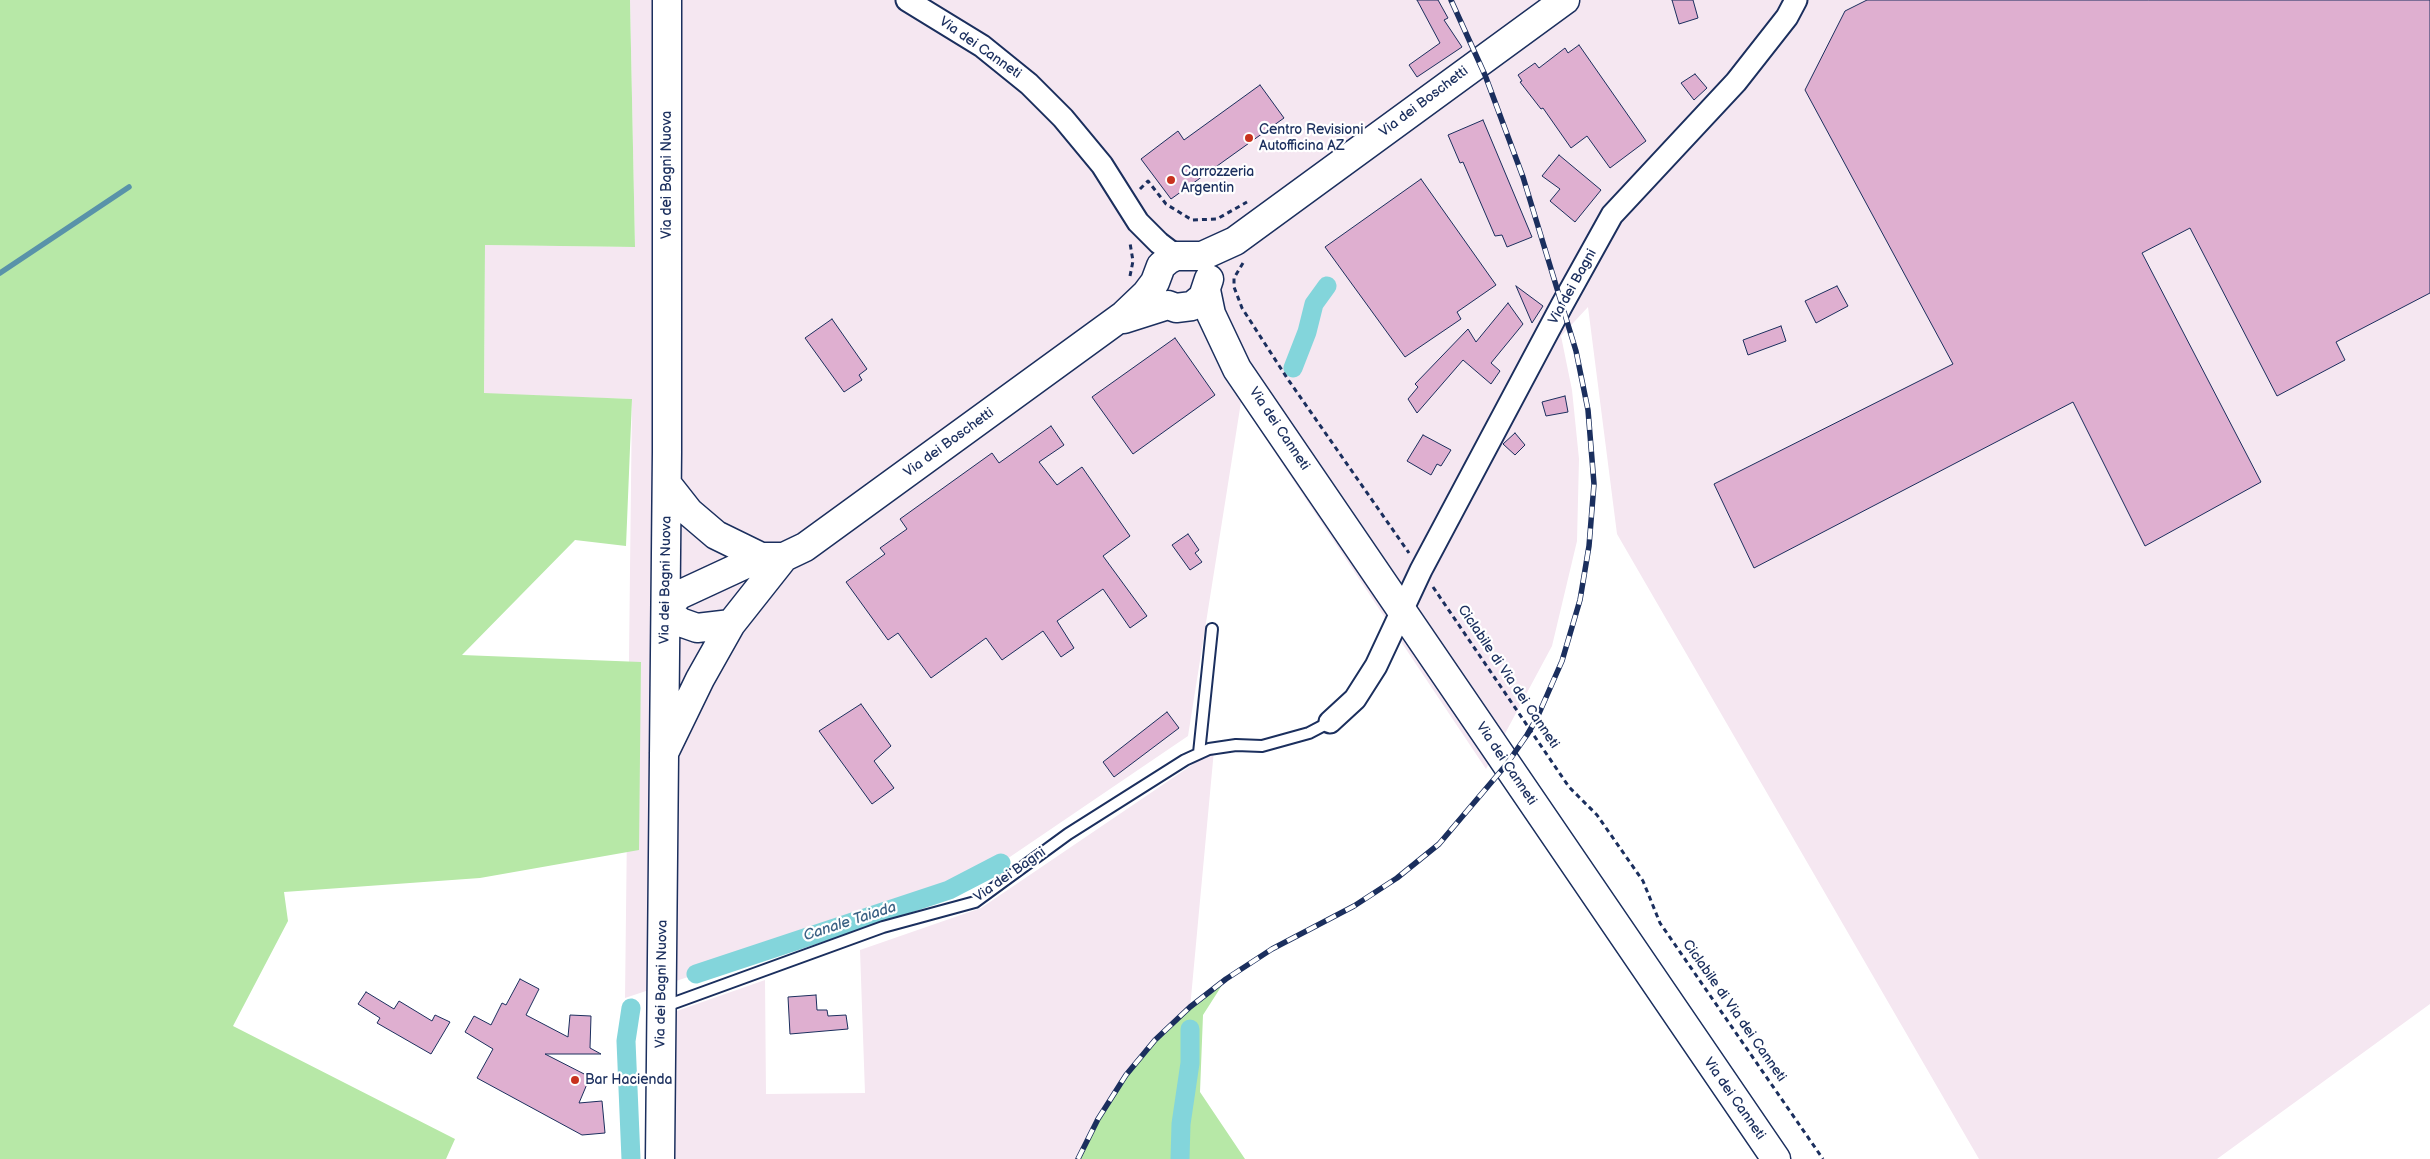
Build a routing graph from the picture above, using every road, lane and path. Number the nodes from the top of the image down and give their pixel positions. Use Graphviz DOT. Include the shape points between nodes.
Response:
graph roads {
  1 [pos="667,0"];
  2 [pos="908,0"];
  3 [pos="1565,0"];
  4 [pos="1796,0"];
  5 [pos="1255,197"];
  6 [pos="1124,204"];
  7 [pos="1134,231"];
  8 [pos="1243,234"];
  9 [pos="1171,280"];
  10 [pos="1127,284"];
  11 [pos="1207,286"];
  12 [pos="1237,369"];
  13 [pos="667,484"];
  14 [pos="773,557"];
  15 [pos="1421,570"];
  16 [pos="666,609"];
  17 [pos="1403,610"];
  18 [pos="731,624"];
  19 [pos="1212,629"];
  20 [pos="1330,722"];
  21 [pos="664,753"];
  22 [pos="1199,753"];
  23 [pos="662,1007"];
  24 [pos="660,1159"];
  25 [pos="1776,1159"];
  26 [pos="1823,1159"];
  1 -- 13 [label="street, Via dei Bagni Nuova"];
  2 -- 6 [label="street, Via dei Canneti" via="982,46 1029,84 1102,165"];
  3 -- 8 [label="street, Via dei Boschetti"];
  4 -- 15 [label="street, Via dei Bagni" via="1787,17 1736,82 1612,215"];
  5 -- 8 [label="path"];
  6 -- 7 [label="street, Via dei Canneti"];
  6 -- 8 [label="path" via="1148,181 1166,204 1178,213 1192,220 1217,219"];
  7 -- 9 [label="street, Via dei Canneti" via="1159,243"];
  7 -- 10 [label="path" via="1133,261"];
  8 -- 9 [label="street, Via dei Boschetti" via="1202,256"];
  8 -- 11 [label="street, Via dei Boschetti" via="1213,269"];
  8 -- 15 [label="path, Ciclabile di Via dei Canneti" via="1234,278 1242,308"];
  9 -- 11 [label="street, Via dei Boschetti" via="1198,302"];
  9 -- 11 [label="street, Via dei Canneti" via="1202,266"];
  9 -- 12 [label="street, Via dei Canneti" via="1201,332"];
  9 -- 14 [label="street, Via dei Boschetti" via="813,542"];
  11 -- 12 [label="street, Via dei Canneti" via="1213,319"];
  12 -- 17 [label="street, Via dei Canneti"];
  13 -- 14 [label="street" via="689,512 716,535"];
  13 -- 16 [label="street, Via dei Bagni Nuova"];
  14 -- 16 [label="street, Via dei Boschetti" via="680,595"];
  14 -- 18 [label="street, Via dei Boschetti"];
  15 -- 17 [label="street, Via dei Bagni"];
  15 -- 26 [label="path, Ciclabile di Via dei Canneti" via="1569,787 1597,815 1643,881 1660,923"];
  16 -- 18 [label="street" via="680,622 697,628"];
  16 -- 21 [label="street, Via dei Bagni Nuova"];
  17 -- 20 [label="street, Via dei Bagni" via="1376,666 1355,699"];
  17 -- 25 [label="street, Via dei Canneti" via="1511,774"];
  18 -- 21 [label="street, Via dei Boschetti"];
  19 -- 22 [label="lane"];
  20 -- 22 [label="lane, Via dei Bagni" via="1309,733 1262,746 1236,745"];
  21 -- 23 [label="street, Via dei Bagni Nuova"];
  22 -- 23 [label="lane, Via dei Bagni" via="1068,834 975,902 883,927"];
  23 -- 24 [label="street, Via dei Bagni Nuova"];
}
